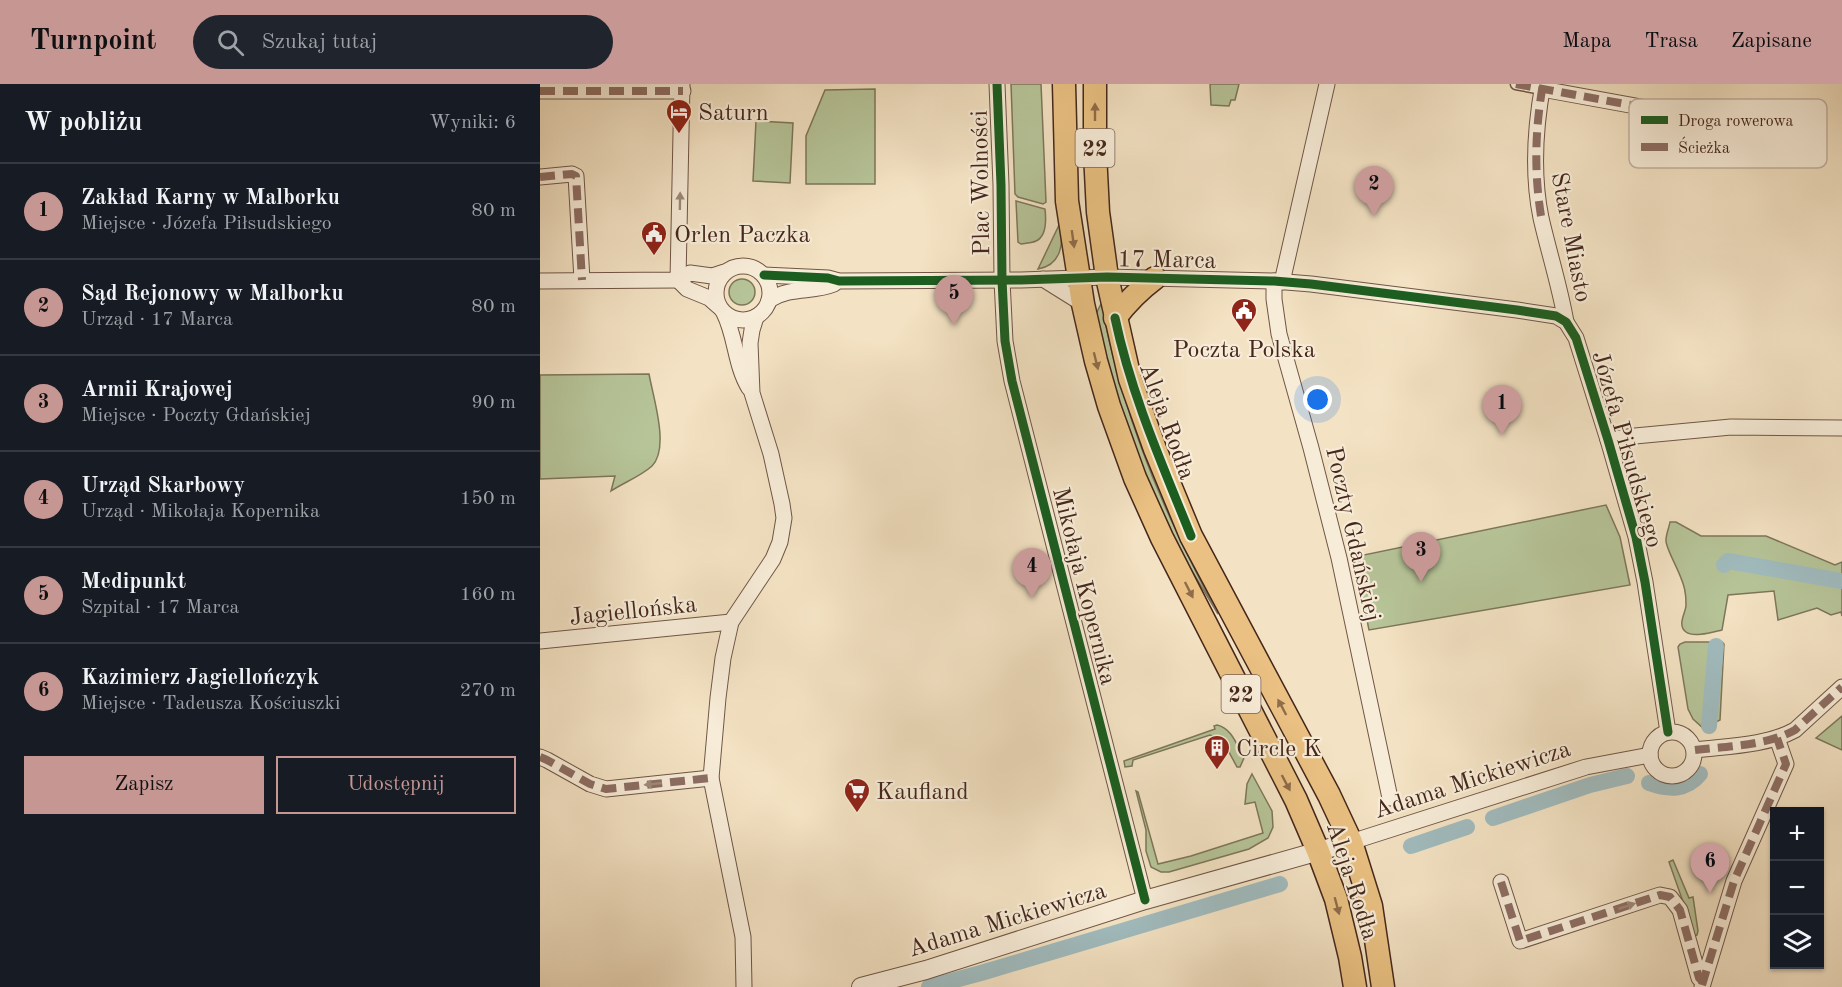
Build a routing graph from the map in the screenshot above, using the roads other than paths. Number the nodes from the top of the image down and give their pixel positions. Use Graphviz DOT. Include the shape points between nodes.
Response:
graph roads {
  1 [pos="997,84"];
  2 [pos="1064,84"];
  3 [pos="1095,84"];
  4 [pos="1516,84"];
  5 [pos="1542,86"];
  6 [pos="575,88"];
  7 [pos="682,88"];
  8 [pos="540,91"];
  9 [pos="1325,91"];
  10 [pos="1629,103"];
  11 [pos="540,177"];
  12 [pos="724,272"];
  13 [pos="764,275"];
  14 [pos="1078,278"];
  15 [pos="1107,278"];
  16 [pos="1155,278"];
  17 [pos="1043,279"];
  18 [pos="582,280"];
  19 [pos="678,280"];
  20 [pos="1002,280"];
  21 [pos="540,281"];
  22 [pos="839,281"];
  23 [pos="1278,281"];
  24 [pos="769,300"];
  25 [pos="1083,304"];
  26 [pos="721,309"];
  27 [pos="756,317"];
  28 [pos="1115,318"];
  29 [pos="1566,322"];
  30 [pos="752,393"];
  31 [pos="1842,428"];
  32 [pos="1608,440"];
  33 [pos="731,622"];
  34 [pos="540,641"];
  35 [pos="1842,687"];
  36 [pos="1668,732"];
  37 [pos="1777,738"];
  38 [pos="1695,750"];
  39 [pos="1650,755"];
  40 [pos="540,758"];
  41 [pos="711,778"];
  42 [pos="1390,798"];
  43 [pos="1351,842"];
  44 [pos="1318,851"];
  45 [pos="1501,882"];
  46 [pos="1144,900"];
  47 [pos="1703,984"];
  48 [pos="744,987"];
  49 [pos="861,987"];
  50 [pos="1355,987"];
  51 [pos="1383,987"];
  1 -- 20 [label="street, Plac Wolności"];
  2 -- 14 [label="main road, Aleja Rodła / 22, one-way" via="1067,201"];
  15 -- 3 [label="main road, Aleja Rodła / 22, one-way" via="1098,213"];
  4 -- 5 [label="street"];
  5 -- 10 [label="street"];
  5 -- 29 [label="street, Stare Miasto" via="1535,168 1541,216"];
  6 -- 7 [label="street"];
  6 -- 8 [label="street"];
  19 -- 7 [label="street, one-way"];
  9 -- 23 [label="street, Poczty Gdańskiej"];
  11 -- 18 [label="street" via="576,176"];
  12 -- 13 [label="street" via="740,265"];
  12 -- 19 [label="street" via="712,276 690,273"];
  12 -- 26 [label="street" via="715,288"];
  13 -- 22 [label="street, 17 Marca"];
  13 -- 24 [label="street"];
  14 -- 15 [label="street, 17 Marca"];
  14 -- 17 [label="street, 17 Marca"];
  14 -- 25 [label="main road, Aleja Rodła / 22"];
  15 -- 16 [label="street, 17 Marca"];
  15 -- 28 [label="main road, Aleja Rodła / 22"];
  16 -- 23 [label="street, 17 Marca"];
  16 -- 28 [label="main road" via="1139,289"];
  17 -- 20 [label="street, 17 Marca"];
  17 -- 25 [label="street"];
  18 -- 19 [label="street"];
  18 -- 21 [label="street"];
  19 -- 26 [label="street" via="687,289 709,297"];
  20 -- 22 [label="street, 17 Marca"];
  20 -- 46 [label="street, Mikołaja Kopernika" via="1005,341 1012,381"];
  22 -- 24 [label="street, 17 Marca" via="831,286 788,291"];
  23 -- 29 [label="street, 17 Marca" via="1549,314"];
  23 -- 42 [label="street, Poczty Gdańskiej" via="1274,299 1279,334 1339,558"];
  24 -- 27 [label="street"];
  25 -- 44 [label="main road, Aleja Rodła / 22, one-way" via="1109,406 1135,477"];
  26 -- 27 [label="street" via="739,320"];
  26 -- 30 [label="street" via="731,326 737,361"];
  27 -- 30 [label="street" via="750,343"];
  43 -- 28 [label="main road, Aleja Rodła / 22, one-way" via="1191,536 1130,379"];
  29 -- 32 [label="street, Józefa Piłsudskiego" via="1576,338"];
  30 -- 33 [label="street" via="771,454 783,525 773,559"];
  31 -- 32 [label="street" via="1731,427"];
  32 -- 36 [label="street, Józefa Piłsudskiego" via="1636,537"];
  33 -- 34 [label="street, Jagiellońska"];
  33 -- 41 [label="street" via="717,698"];
  35 -- 37 [label="street" via="1795,730"];
  36 -- 38 [label="street" via="1686,736"];
  36 -- 39 [label="street" via="1656,738"];
  37 -- 38 [label="street"];
  37 -- 47 [label="street" via="1786,764 1734,881"];
  38 -- 39 [label="street" via="1692,765 1675,776 1656,770"];
  39 -- 43 [label="street, Adama Mickiewicza" via="1586,768"];
  41 -- 40 [label="street, one-way" via="606,789"];
  41 -- 48 [label="street" via="743,937"];
  43 -- 44 [label="street, Adama Mickiewicza"];
  43 -- 51 [label="main road, Aleja Rodła / 22" via="1371,906"];
  44 -- 46 [label="street, Adama Mickiewicza"];
  44 -- 50 [label="main road, Aleja Rodła / 22, one-way" via="1336,899"];
  45 -- 47 [label="street, one-way" via="1520,941 1660,895 1667,896 1680,910"];
  46 -- 49 [label="street, Adama Mickiewicza"];
}
